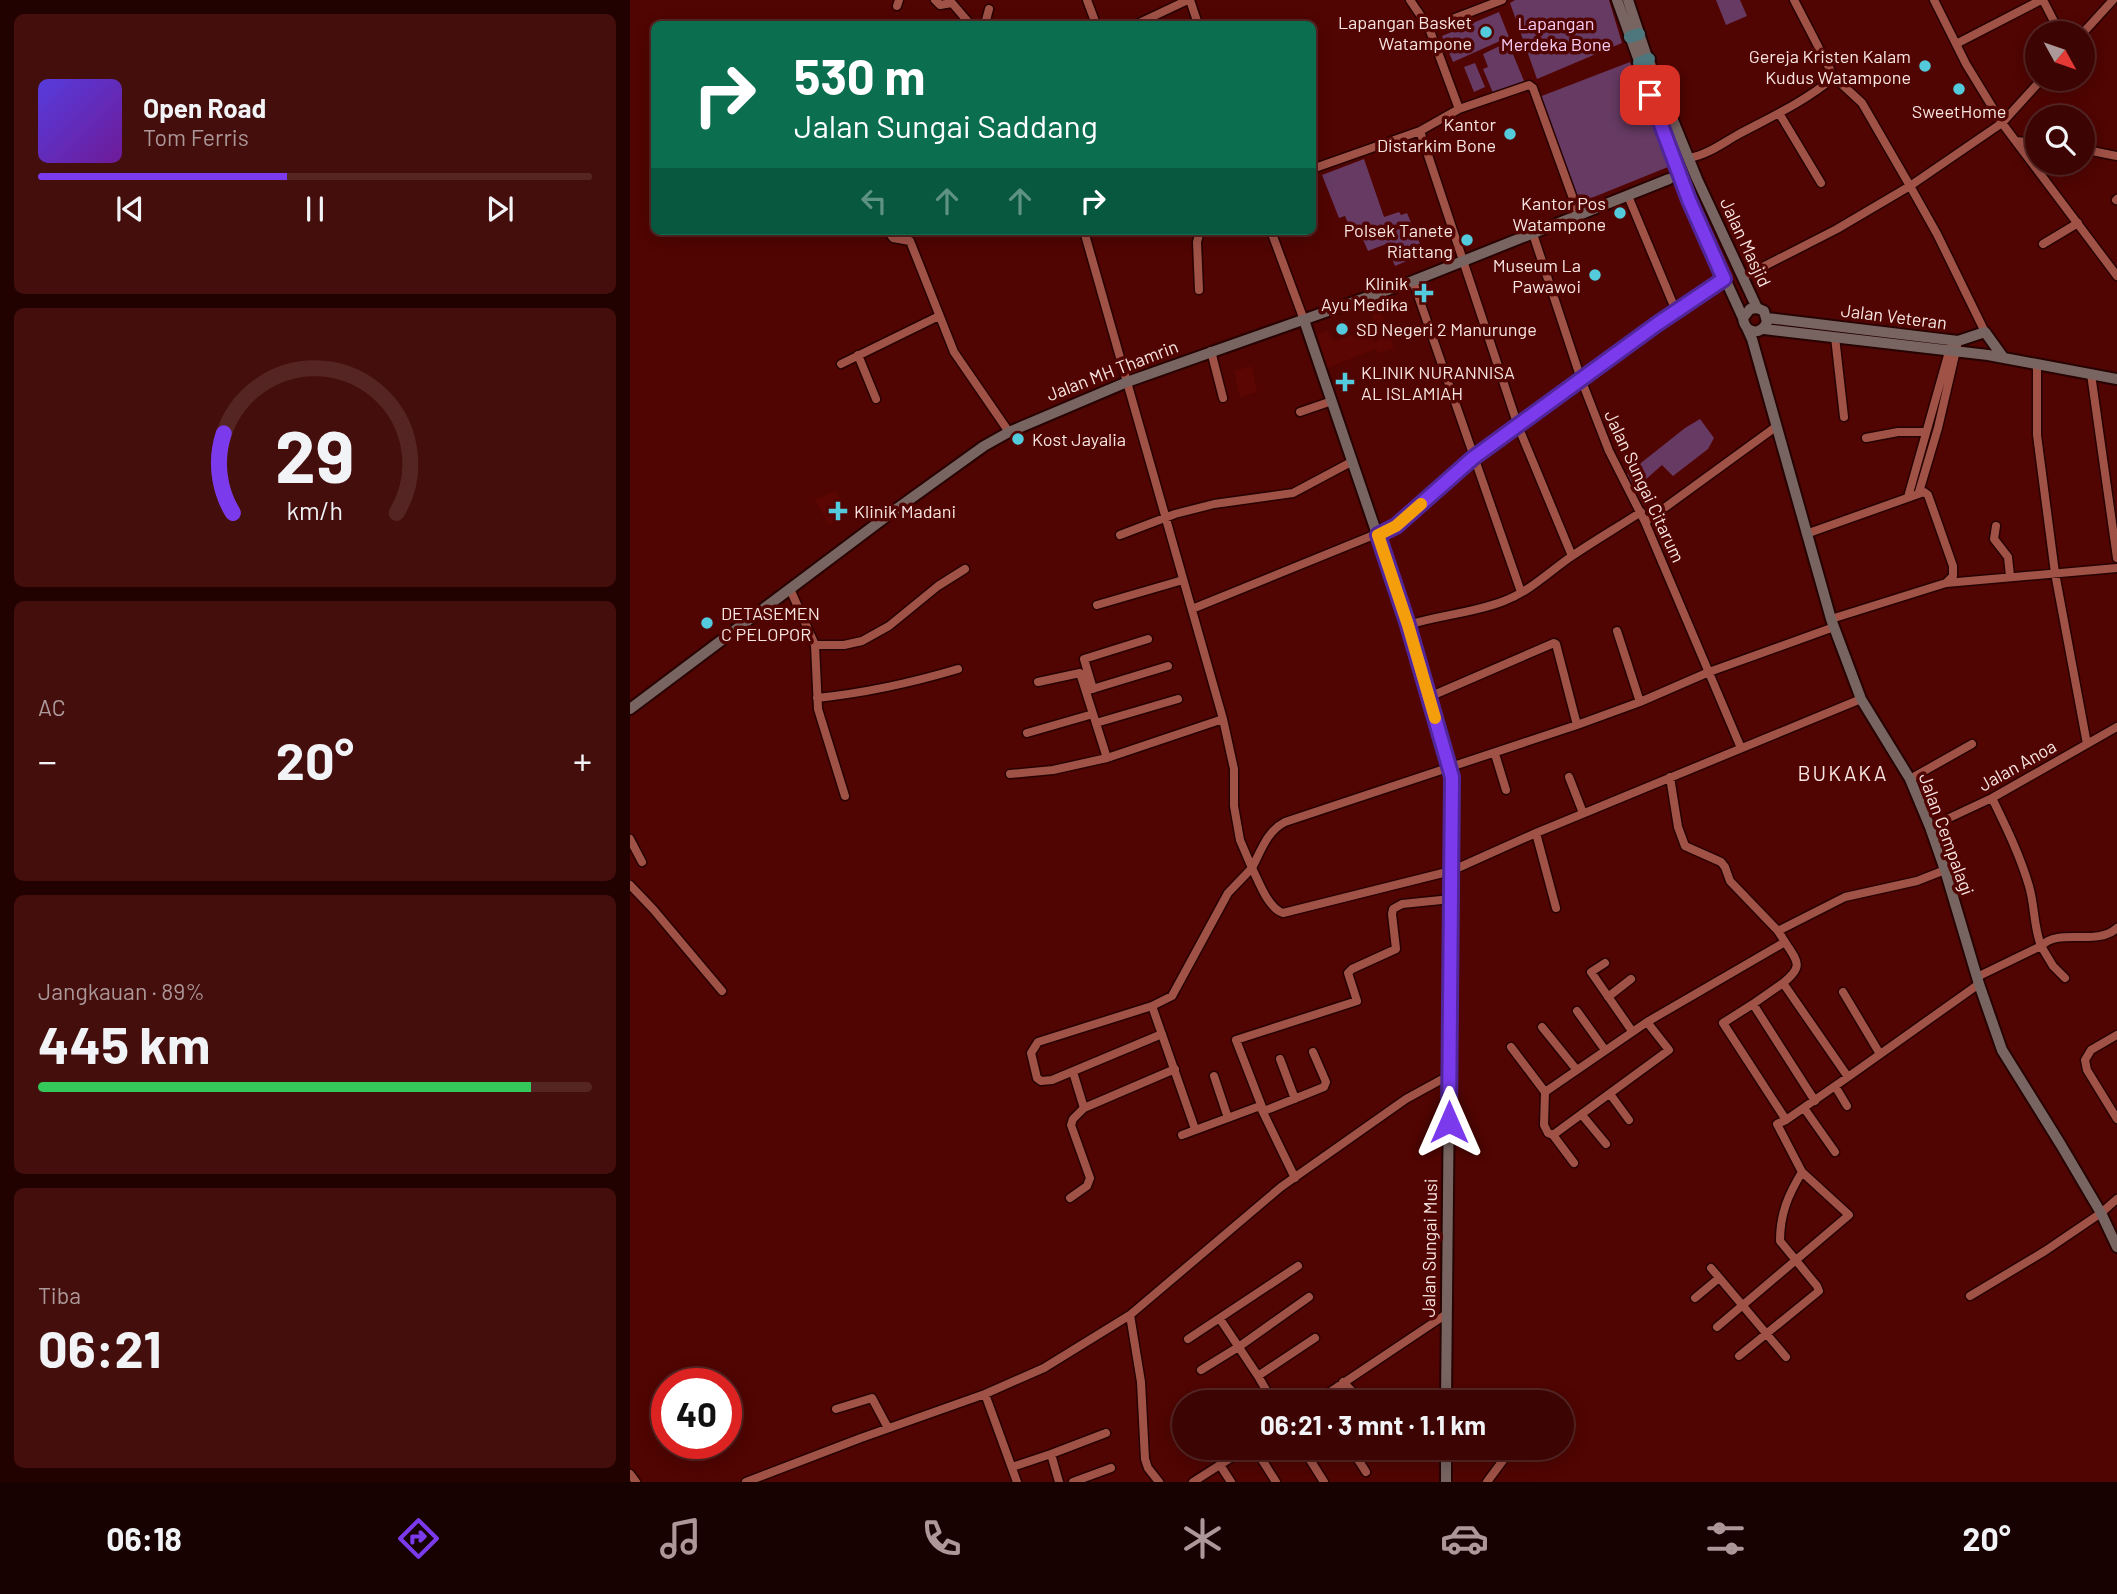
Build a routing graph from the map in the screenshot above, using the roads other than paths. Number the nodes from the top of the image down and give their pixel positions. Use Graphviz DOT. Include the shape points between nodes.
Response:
graph roads {
  1 [pos="935,0"];
  2 [pos="1087,0"];
  3 [pos="1189,0"];
  4 [pos="1410,0"];
  5 [pos="1502,0"];
  6 [pos="1617,0"];
  7 [pos="1628,0"];
  8 [pos="1794,0"];
  9 [pos="2042,0"];
  10 [pos="2113,0"];
  11 [pos="1936,1"];
  12 [pos="989,9"];
  13 [pos="967,21"];
  14 [pos="986,21"];
  15 [pos="1095,21"];
  16 [pos="1144,21"];
  17 [pos="1197,21"];
  18 [pos="2053,21"];
  19 [pos="2094,21"];
  20 [pos="1429,28"];
  21 [pos="1634,35"];
  22 [pos="1956,44"];
  23 [pos="1644,61"];
  24 [pos="1834,77"];
  25 [pos="2031,91"];
  26 [pos="1459,109"];
  27 [pos="1779,113"];
  28 [pos="2002,123"];
  29 [pos="1420,131"];
  30 [pos="2016,141"];
  31 [pos="2025,142"];
  32 [pos="2095,152"];
  33 [pos="2117,156"];
  34 [pos="1693,157"];
  35 [pos="1676,166"];
  36 [pos="1316,168"];
  37 [pos="1669,179"];
  38 [pos="1697,180"];
  39 [pos="1821,183"];
  40 [pos="1910,186"];
  41 [pos="1684,187"];
  42 [pos="1628,196"];
  43 [pos="1579,215"];
  44 [pos="2078,223"];
  45 [pos="1533,233"];
  46 [pos="891,235"];
  47 [pos="1085,235"];
  48 [pos="1199,235"];
  49 [pos="1272,235"];
  50 [pos="2043,244"];
  51 [pos="1465,260"];
  52 [pos="2117,276"];
  53 [pos="1743,277"];
  54 [pos="1724,279"];
  55 [pos="1413,281"];
  56 [pos="1199,290"];
  57 [pos="1757,308"];
  58 [pos="1676,311"];
  59 [pos="939,316"];
  60 [pos="1304,320"];
  61 [pos="1755,327"];
  62 [pos="1789,327"];
  63 [pos="1985,332"];
  64 [pos="1835,337"];
  65 [pos="1954,346"];
  66 [pos="1211,351"];
  67 [pos="858,355"];
  68 [pos="2003,357"];
  69 [pos="841,363"];
  70 [pos="2037,364"];
  71 [pos="2091,374"];
  72 [pos="1581,379"];
  73 [pos="2117,379"];
  74 [pos="1127,382"];
  75 [pos="1223,398"];
  76 [pos="876,399"];
  77 [pos="1332,401"];
  78 [pos="1300,412"];
  79 [pos="1844,417"];
  80 [pos="1518,426"];
  81 [pos="1777,426"];
  82 [pos="1009,432"];
  83 [pos="1925,432"];
  84 [pos="1866,438"];
  85 [pos="1473,458"];
  86 [pos="1353,461"];
  87 [pos="1919,492"];
  88 [pos="1908,497"];
  89 [pos="1641,512"];
  90 [pos="1166,519"];
  91 [pos="1645,522"];
  92 [pos="1996,526"];
  93 [pos="1806,534"];
  94 [pos="1120,535"];
  95 [pos="1378,535"];
  96 [pos="1572,556"];
  97 [pos="2117,558"];
  98 [pos="2117,568"];
  99 [pos="965,569"];
  100 [pos="2055,573"];
  101 [pos="2010,576"];
  102 [pos="1183,580"];
  103 [pos="1946,583"];
  104 [pos="790,589"];
  105 [pos="1521,593"];
  106 [pos="1097,605"];
  107 [pos="1192,609"];
  108 [pos="1833,623"];
  109 [pos="1408,625"];
  110 [pos="1617,631"];
  111 [pos="1148,639"];
  112 [pos="815,645"];
  113 [pos="1168,666"];
  114 [pos="958,669"];
  115 [pos="1709,673"];
  116 [pos="1038,682"];
  117 [pos="1090,690"];
  118 [pos="1429,697"];
  119 [pos="817,698"];
  120 [pos="1178,699"];
  121 [pos="1861,699"];
  122 [pos="1640,702"];
  123 [pos="630,709"];
  124 [pos="1094,719"];
  125 [pos="1223,719"];
  126 [pos="1577,725"];
  127 [pos="2117,727"];
  128 [pos="1027,733"];
  129 [pos="1972,744"];
  130 [pos="2087,744"];
  131 [pos="1741,748"];
  132 [pos="1496,754"];
  133 [pos="1107,758"];
  134 [pos="1450,769"];
  135 [pos="1010,775"];
  136 [pos="1569,777"];
  137 [pos="1670,777"];
  138 [pos="1910,779"];
  139 [pos="1506,789"];
  140 [pos="845,796"];
  141 [pos="1992,799"];
  142 [pos="1583,813"];
  143 [pos="1930,827"];
  144 [pos="1536,833"];
  145 [pos="630,839"];
  146 [pos="642,862"];
  147 [pos="1252,868"];
  148 [pos="1945,870"];
  149 [pos="1451,872"];
  150 [pos="630,885"];
  151 [pos="1451,899"];
  152 [pos="1556,908"];
  153 [pos="2117,929"];
  154 [pos="1778,931"];
  155 [pos="1784,942"];
  156 [pos="2041,946"];
  157 [pos="1605,963"];
  158 [pos="2065,978"];
  159 [pos="1632,979"];
  160 [pos="1978,981"];
  161 [pos="1783,983"];
  162 [pos="722,991"];
  163 [pos="1843,992"];
  164 [pos="1608,997"];
  165 [pos="1753,1004"];
  166 [pos="1152,1006"];
  167 [pos="1577,1011"];
  168 [pos="1647,1021"];
  169 [pos="1542,1027"];
  170 [pos="1632,1031"];
  171 [pos="1162,1034"];
  172 [pos="2117,1035"];
  173 [pos="1511,1047"];
  174 [pos="1605,1049"];
  175 [pos="1313,1052"];
  176 [pos="1880,1054"];
  177 [pos="1280,1059"];
  178 [pos="1175,1069"];
  179 [pos="1577,1069"];
  180 [pos="1073,1072"];
  181 [pos="1214,1076"];
  182 [pos="1448,1076"];
  183 [pos="1848,1077"];
  184 [pos="1835,1086"];
  185 [pos="1545,1091"];
  186 [pos="1610,1094"];
  187 [pos="1295,1099"];
  188 [pos="1815,1101"];
  189 [pos="1847,1106"];
  190 [pos="1084,1108"];
  191 [pos="1804,1108"];
  192 [pos="1263,1109"];
  193 [pos="1582,1115"];
  194 [pos="1228,1118"];
  195 [pos="2117,1119"];
  196 [pos="1629,1120"];
  197 [pos="1786,1120"];
  198 [pos="1195,1129"];
  199 [pos="1182,1135"];
  200 [pos="1553,1135"];
  201 [pos="1605,1144"];
  202 [pos="1835,1152"];
  203 [pos="1574,1163"];
  204 [pos="1802,1172"];
  205 [pos="1295,1178"];
  206 [pos="1070,1198"];
  207 [pos="2117,1199"];
  208 [pos="2101,1213"];
  209 [pos="2117,1247"];
  210 [pos="1797,1262"];
  211 [pos="1298,1266"];
  212 [pos="1711,1268"];
  213 [pos="1719,1278"];
  214 [pos="1970,1296"];
  215 [pos="1309,1297"];
  216 [pos="1695,1298"];
  217 [pos="1743,1306"];
  218 [pos="1446,1315"];
  219 [pos="1127,1317"];
  220 [pos="1220,1319"];
  221 [pos="1717,1327"];
  222 [pos="1767,1334"];
  223 [pos="1315,1338"];
  224 [pos="1188,1339"];
  225 [pos="1240,1346"];
  226 [pos="1739,1356"];
  227 [pos="1786,1357"];
  228 [pos="1201,1370"];
  229 [pos="1258,1376"];
  230 [pos="1343,1382"];
  231 [pos="1266,1390"];
  232 [pos="1332,1390"];
  233 [pos="1351,1390"];
  234 [pos="1446,1390"];
  235 [pos="985,1394"];
  236 [pos="836,1409"];
  237 [pos="888,1428"];
  238 [pos="1106,1433"];
  239 [pos="1051,1454"];
  240 [pos="1228,1460"];
  241 [pos="1262,1460"];
  242 [pos="1310,1460"];
  243 [pos="1358,1460"];
  244 [pos="1446,1460"];
  245 [pos="1503,1460"];
  246 [pos="1220,1465"];
  247 [pos="1013,1467"];
  248 [pos="1111,1468"];
  249 [pos="1366,1472"];
  250 [pos="630,1474"];
  251 [pos="1492,1481"];
  252 [pos="636,1482"];
  253 [pos="749,1482"];
  254 [pos="1017,1482"];
  255 [pos="1059,1482"];
  256 [pos="1073,1482"];
  257 [pos="1159,1482"];
  258 [pos="1193,1482"];
  259 [pos="1231,1482"];
  260 [pos="1276,1482"];
  261 [pos="1324,1482"];
  262 [pos="1446,1482"];
  1 -- 13 [label="street" via="940,5 952,3"];
  2 -- 15 [label="street"];
  3 -- 16 [label="street"];
  3 -- 17 [label="street"];
  4 -- 20 [label="street"];
  5 -- 20 [label="street"];
  6 -- 21 [label="main road"];
  7 -- 21 [label="main road"];
  8 -- 24 [label="street"];
  9 -- 18 [label="street"];
  9 -- 22 [label="street"];
  10 -- 19 [label="street"];
  11 -- 22 [label="street"];
  12 -- 14 [label="street"];
  20 -- 26 [label="street"];
  21 -- 23 [label="main road"];
  22 -- 28 [label="street"];
  23 -- 34 [label="main road, Jalan Masjid"];
  23 -- 35 [label="main road, Jalan Masjid"];
  24 -- 27 [label="street"];
  24 -- 40 [label="street" via="1862,103"];
  25 -- 28 [label="street"];
  26 -- 29 [label="street"];
  26 -- 43 [label="street" via="1531,86"];
  27 -- 34 [label="street"];
  27 -- 39 [label="street"];
  28 -- 30 [label="street"];
  28 -- 40 [label="street"];
  29 -- 36 [label="street"];
  29 -- 51 [label="street"];
  30 -- 31 [label="street"];
  30 -- 44 [label="street"];
  32 -- 33 [label="street"];
  34 -- 35 [label="main road"];
  34 -- 38 [label="main road, Jalan Masjid"];
  35 -- 37 [label="main road"];
  35 -- 41 [label="main road, Jalan Masjid"];
  37 -- 41 [label="main road"];
  37 -- 42 [label="main road, Jalan MH Thamrin"];
  38 -- 41 [label="main road"];
  38 -- 53 [label="main road, Jalan Masjid"];
  40 -- 53 [label="street"];
  40 -- 63 [label="street"];
  41 -- 54 [label="main road, Jalan Masjid"];
  42 -- 43 [label="main road, Jalan MH Thamrin"];
  42 -- 58 [label="street"];
  43 -- 45 [label="main road, Jalan MH Thamrin"];
  44 -- 50 [label="street"];
  44 -- 52 [label="street"];
  45 -- 51 [label="main road, Jalan MH Thamrin"];
  45 -- 72 [label="street, Jalan Sungai Citarum"];
  46 -- 59 [label="street" via="910,241"];
  47 -- 74 [label="street"];
  48 -- 56 [label="street"];
  49 -- 60 [label="street"];
  51 -- 55 [label="main road, Jalan MH Thamrin"];
  51 -- 80 [label="street"];
  53 -- 57 [label="main road, Jalan Masjid"];
  54 -- 58 [label="street"];
  54 -- 61 [label="main road, Jalan Masjid"];
  55 -- 60 [label="main road, Jalan MH Thamrin"];
  55 -- 85 [label="street"];
  57 -- 61 [label="main road" via="1764,312"];
  57 -- 61 [label="main road" via="1750,309"];
  58 -- 72 [label="street"];
  59 -- 67 [label="street"];
  59 -- 82 [label="street" via="957,358"];
  60 -- 66 [label="main road, Jalan MH Thamrin"];
  60 -- 77 [label="main road, Jalan Sungai Musi"];
  61 -- 62 [label="main road, Jalan Veteran"];
  61 -- 81 [label="main road, Jalan Cempalagi"];
  62 -- 64 [label="main road, Jalan Veteran"];
  62 -- 65 [label="main road, Jalan Veteran"];
  63 -- 65 [label="main road, Jalan Veteran"];
  63 -- 68 [label="main road"];
  64 -- 65 [label="main road, Jalan Veteran"];
  64 -- 79 [label="street"];
  65 -- 68 [label="main road, Jalan Veteran"];
  65 -- 83 [label="street"];
  65 -- 87 [label="street" via="1938,428"];
  66 -- 74 [label="main road, Jalan MH Thamrin"];
  66 -- 75 [label="street"];
  67 -- 69 [label="street"];
  67 -- 76 [label="street"];
  68 -- 70 [label="main road, Jalan Veteran"];
  70 -- 71 [label="main road, Jalan Veteran"];
  70 -- 100 [label="street" via="2037,435"];
  71 -- 73 [label="main road, Jalan Veteran"];
  71 -- 97 [label="street"];
  72 -- 80 [label="street"];
  72 -- 89 [label="street, Jalan Sungai Citarum" via="1609,451"];
  74 -- 82 [label="main road, Jalan MH Thamrin"];
  74 -- 90 [label="street"];
  77 -- 78 [label="street"];
  77 -- 86 [label="main road, Jalan Sungai Musi"];
  80 -- 85 [label="street"];
  80 -- 96 [label="street"];
  81 -- 91 [label="street"];
  81 -- 93 [label="main road, Jalan Cempalagi"];
  82 -- 104 [label="main road, Jalan MH Thamrin"];
  83 -- 84 [label="street"];
  83 -- 88 [label="street"];
  85 -- 95 [label="street" via="1396,526"];
  85 -- 105 [label="street"];
  86 -- 90 [label="street" via="1293,493 1214,504"];
  86 -- 95 [label="main road, Jalan Sungai Musi"];
  87 -- 88 [label="street"];
  87 -- 103 [label="street" via="1928,495 1953,566 1953,576"];
  88 -- 93 [label="street"];
  89 -- 91 [label="street, Jalan Sungai Citarum"];
  89 -- 96 [label="street"];
  90 -- 94 [label="street"];
  90 -- 102 [label="street"];
  91 -- 115 [label="street, Jalan Sungai Citarum"];
  92 -- 101 [label="street" via="1994,539 2008,557"];
  93 -- 108 [label="main road, Jalan Cempalagi"];
  95 -- 107 [label="street"];
  95 -- 109 [label="main road, Jalan Sungai Musi"];
  96 -- 105 [label="street"];
  98 -- 100 [label="street"];
  99 -- 112 [label="street" via="862,641"];
  100 -- 101 [label="street"];
  100 -- 130 [label="street"];
  101 -- 103 [label="street"];
  102 -- 106 [label="street"];
  102 -- 107 [label="street"];
  103 -- 108 [label="street"];
  104 -- 112 [label="street"];
  104 -- 123 [label="main road, Jalan MH Thamrin"];
  105 -- 109 [label="street" via="1480,609"];
  107 -- 125 [label="street"];
  108 -- 115 [label="street"];
  108 -- 121 [label="main road, Jalan Cempalagi"];
  109 -- 118 [label="main road, Jalan Sungai Musi"];
  110 -- 122 [label="street"];
  111 -- 117 [label="street" via="1083,660"];
  112 -- 119 [label="street"];
  113 -- 117 [label="street"];
  114 -- 119 [label="street" via="857,694"];
  115 -- 122 [label="street"];
  115 -- 131 [label="street, Jalan Sungai Citarum"];
  116 -- 117 [label="street" via="1079,673"];
  117 -- 124 [label="street"];
  118 -- 126 [label="street" via="1554,643"];
  118 -- 134 [label="main road, Jalan Sungai Musi"];
  119 -- 140 [label="street"];
  120 -- 124 [label="street"];
  121 -- 131 [label="street"];
  121 -- 138 [label="main road, Jalan Cempalagi"];
  122 -- 126 [label="street"];
  124 -- 128 [label="street"];
  124 -- 133 [label="street"];
  125 -- 133 [label="street"];
  125 -- 147 [label="street" via="1234,769 1240,840"];
  126 -- 132 [label="street"];
  127 -- 130 [label="street, Jalan Anoa"];
  129 -- 138 [label="street"];
  130 -- 141 [label="street, Jalan Anoa"];
  131 -- 137 [label="street"];
  132 -- 134 [label="street"];
  132 -- 139 [label="street"];
  133 -- 135 [label="street"];
  134 -- 147 [label="street" via="1278,826"];
  134 -- 149 [label="main road, Jalan Sungai Musi"];
  136 -- 142 [label="street"];
  137 -- 142 [label="street"];
  137 -- 154 [label="street" via="1685,846 1721,862 1730,881"];
  138 -- 143 [label="main road, Jalan Cempalagi"];
  141 -- 143 [label="street, Jalan Anoa"];
  141 -- 156 [label="street" via="2030,889"];
  142 -- 144 [label="street"];
  143 -- 148 [label="main road, Jalan Cempalagi"];
  144 -- 149 [label="street"];
  144 -- 152 [label="street"];
  145 -- 146 [label="street"];
  147 -- 149 [label="street" via="1271,904 1283,913"];
  147 -- 166 [label="street" via="1228,893 1172,996"];
  148 -- 154 [label="street" via="1845,897"];
  148 -- 160 [label="main road, Jalan Cempalagi"];
  149 -- 151 [label="main road, Jalan Sungai Musi"];
  150 -- 162 [label="street"];
  151 -- 182 [label="main road, Jalan Sungai Musi"];
  151 -- 192 [label="street" via="1393,909 1396,949 1348,973 1357,1001 1236,1040"];
  153 -- 156 [label="street" via="2102,937 2076,936"];
  154 -- 155 [label="street"];
  155 -- 161 [label="street" via="1798,968"];
  155 -- 168 [label="street"];
  156 -- 158 [label="street"];
  156 -- 160 [label="street"];
  157 -- 164 [label="street" via="1591,972"];
  159 -- 164 [label="street"];
  160 -- 176 [label="street"];
  160 -- 208 [label="main road, Jalan Cempalagi" via="2002,1050"];
  161 -- 165 [label="street"];
  161 -- 183 [label="street"];
  163 -- 176 [label="street"];
  164 -- 170 [label="street"];
  165 -- 188 [label="street"];
  165 -- 197 [label="street" via="1723,1023"];
  166 -- 171 [label="street"];
  166 -- 180 [label="street" via="1038,1042 1033,1048 1031,1057 1041,1082"];
  167 -- 174 [label="street"];
  168 -- 170 [label="street"];
  168 -- 186 [label="street" via="1669,1050"];
  169 -- 179 [label="street"];
  170 -- 174 [label="street"];
  171 -- 178 [label="street"];
  171 -- 180 [label="street"];
  172 -- 195 [label="street" via="2091,1050 2085,1060"];
  173 -- 185 [label="street"];
  174 -- 179 [label="street"];
  175 -- 187 [label="street" via="1325,1085"];
  176 -- 183 [label="street"];
  177 -- 187 [label="street"];
  178 -- 190 [label="street"];
  178 -- 198 [label="street"];
  179 -- 185 [label="street"];
  180 -- 190 [label="street"];
  181 -- 194 [label="street"];
  182 -- 205 [label="street" via="1406,1099"];
  182 -- 218 [label="main road, Jalan Sungai Musi"];
  183 -- 184 [label="street"];
  184 -- 188 [label="street"];
  184 -- 189 [label="street"];
  185 -- 200 [label="street" via="1544,1125"];
  186 -- 193 [label="street"];
  186 -- 196 [label="street"];
  187 -- 192 [label="street"];
  188 -- 191 [label="street"];
  190 -- 206 [label="street" via="1072,1125 1090,1178 1087,1186"];
  191 -- 197 [label="street"];
  191 -- 202 [label="street"];
  192 -- 194 [label="street" via="1258,1105"];
  192 -- 205 [label="street"];
  193 -- 200 [label="street"];
  193 -- 201 [label="street"];
  194 -- 198 [label="street"];
  197 -- 204 [label="street" via="1777,1124"];
  198 -- 199 [label="street"];
  200 -- 203 [label="street"];
  204 -- 210 [label="street" via="1780,1222 1780,1241"];
  204 -- 210 [label="street" via="1849,1215"];
  205 -- 219 [label="street"];
  207 -- 208 [label="street"];
  208 -- 209 [label="main road, Jalan Cempalagi"];
  208 -- 214 [label="street"];
  210 -- 217 [label="street"];
  210 -- 222 [label="street" via="1819,1291"];
  211 -- 220 [label="street"];
  212 -- 213 [label="street"];
  213 -- 216 [label="street"];
  213 -- 217 [label="street"];
  215 -- 225 [label="street"];
  217 -- 221 [label="street"];
  217 -- 222 [label="street"];
  218 -- 230 [label="street"];
  218 -- 234 [label="main road, Jalan Sungai Musi"];
  219 -- 235 [label="street" via="1044,1368"];
  219 -- 257 [label="street" via="1141,1382 1145,1459"];
  220 -- 224 [label="street"];
  220 -- 225 [label="street"];
  222 -- 226 [label="street"];
  222 -- 227 [label="street"];
  223 -- 229 [label="street"];
  225 -- 228 [label="street"];
  225 -- 229 [label="street"];
  229 -- 231 [label="street"];
  230 -- 232 [label="street"];
  230 -- 233 [label="street"];
  235 -- 237 [label="street"];
  235 -- 247 [label="street"];
  236 -- 237 [label="street" via="874,1398"];
  237 -- 253 [label="street"];
  238 -- 239 [label="street"];
  239 -- 247 [label="street"];
  239 -- 255 [label="street"];
  240 -- 246 [label="street"];
  241 -- 260 [label="street"];
  242 -- 261 [label="street"];
  243 -- 249 [label="street"];
  244 -- 262 [label="main road"];
  245 -- 251 [label="street"];
  246 -- 258 [label="street"];
  246 -- 259 [label="street"];
  247 -- 254 [label="street"];
  248 -- 256 [label="street"];
  250 -- 252 [label="street"];
}
